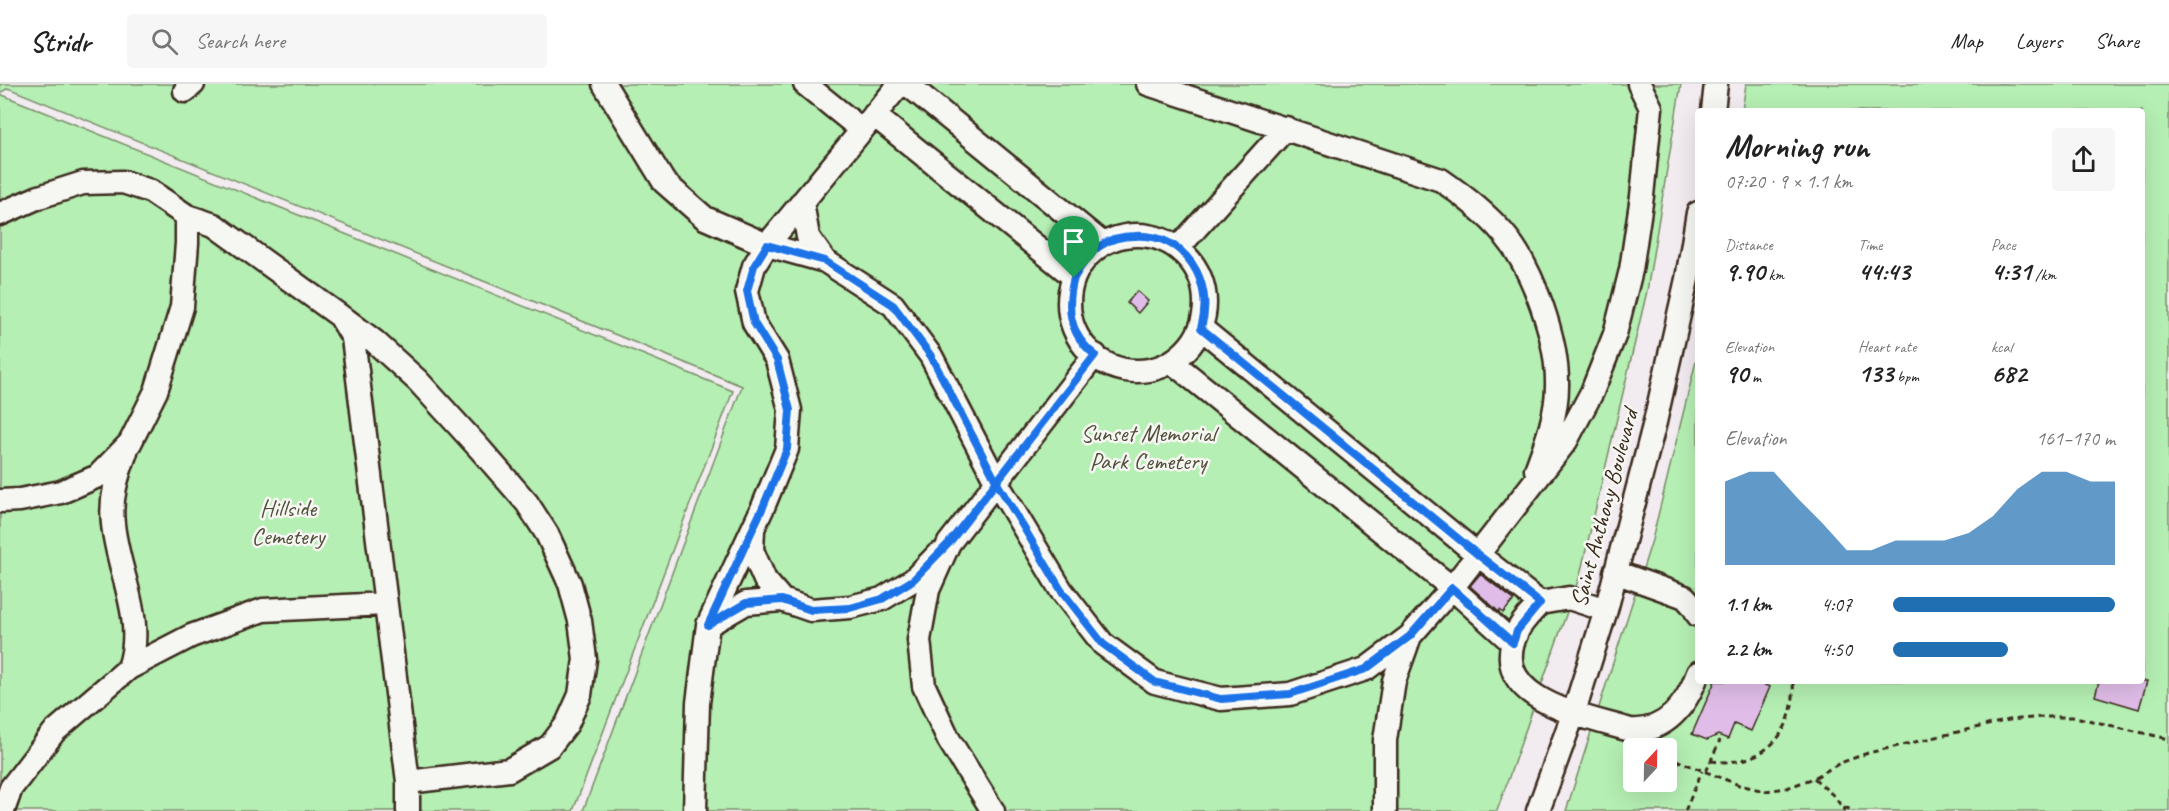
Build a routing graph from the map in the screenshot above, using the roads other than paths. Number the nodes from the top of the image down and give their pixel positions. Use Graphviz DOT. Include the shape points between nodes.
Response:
graph roads {
  1 [pos="604,84"];
  2 [pos="805,84"];
  3 [pos="900,84"];
  4 [pos="907,84"];
  5 [pos="1148,84"];
  6 [pos="1639,84"];
  7 [pos="1653,84"];
  8 [pos="1716,84"];
  9 [pos="1651,108"];
  10 [pos="1713,108"];
  11 [pos="868,122"];
  12 [pos="1286,128"];
  13 [pos="802,202"];
  14 [pos="0,214"];
  15 [pos="187,216"];
  16 [pos="1695,233"];
  17 [pos="1102,244"];
  18 [pos="767,245"];
  19 [pos="1178,248"];
  20 [pos="825,261"];
  21 [pos="1074,278"];
  22 [pos="340,316"];
  23 [pos="1201,328"];
  24 [pos="1095,355"];
  25 [pos="1173,362"];
  26 [pos="130,443"];
  27 [pos="997,483"];
  28 [pos="1531,486"];
  29 [pos="0,501"];
  30 [pos="753,530"];
  31 [pos="949,543"];
  32 [pos="1477,554"];
  33 [pos="1615,572"];
  34 [pos="1452,588"];
  35 [pos="782,600"];
  36 [pos="1540,603"];
  37 [pos="385,604"];
  38 [pos="1695,608"];
  39 [pos="1606,610"];
  40 [pos="708,625"];
  41 [pos="1410,636"];
  42 [pos="1513,643"];
  43 [pos="129,668"];
  44 [pos="1695,680"];
  45 [pos="1574,712"];
  46 [pos="408,782"];
  47 [pos="3,811"];
  48 [pos="408,811"];
  49 [pos="695,811"];
  50 [pos="993,811"];
  51 [pos="1385,811"];
  52 [pos="1538,811"];
  1 -- 18 [label="street" via="664,182 705,218"];
  2 -- 11 [label="street"];
  3 -- 11 [label="street"];
  4 -- 17 [label="street"];
  5 -- 12 [label="street"];
  6 -- 9 [label="street"];
  7 -- 9 [label="street"];
  8 -- 10 [label="street"];
  9 -- 28 [label="street" via="1631,270 1615,334 1592,392 1566,441"];
  11 -- 13 [label="street"];
  11 -- 21 [label="street"];
  12 -- 19 [label="street"];
  12 -- 28 [label="street" via="1441,180 1476,205 1505,235 1530,276 1551,332 1557,386 1552,423"];
  13 -- 18 [label="street"];
  13 -- 20 [label="street" via="808,237"];
  14 -- 15 [label="street" via="83,183 123,182 150,192"];
  15 -- 22 [label="street" via="214,225"];
  15 -- 26 [label="street" via="182,307 156,391"];
  16 -- 33 [label="street, Saint Anthony Boulevard" via="1658,411"];
  17 -- 19 [label="street" via="1123,236 1146,235"];
  17 -- 21 [label="street" via="1083,260"];
  18 -- 20 [label="street"];
  18 -- 30 [label="street" via="754,266 747,291 754,323 777,360 790,410 787,449"];
  19 -- 23 [label="street" via="1189,258 1203,284 1205,317"];
  20 -- 27 [label="street" via="893,305 931,356"];
  21 -- 24 [label="street" via="1070,316 1084,346"];
  22 -- 37 [label="street" via="353,338"];
  22 -- 46 [label="street" via="418,381 527,503 547,534 570,584 580,621 585,659 580,694 567,724 549,746 509,770"];
  23 -- 25 [label="street" via="1188,349"];
  23 -- 32 [label="street"];
  24 -- 25 [label="street" via="1128,371 1150,370"];
  24 -- 27 [label="street"];
  25 -- 34 [label="street"];
  26 -- 29 [label="street" via="98,476 62,492"];
  26 -- 43 [label="street" via="115,482 112,523 135,619 134,653"];
  27 -- 31 [label="street"];
  27 -- 41 [label="street" via="1061,590 1103,644 1155,682 1221,699 1290,694 1366,669"];
  28 -- 32 [label="street"];
  30 -- 35 [label="street" via="756,560 765,580"];
  30 -- 40 [label="street"];
  31 -- 35 [label="street" via="913,580 882,599 850,608 811,610"];
  31 -- 50 [label="street" via="927,590 919,640 924,686 949,740"];
  32 -- 34 [label="street"];
  32 -- 36 [label="street"];
  33 -- 38 [label="street" via="1685,597"];
  33 -- 39 [label="street, Saint Anthony Boulevard"];
  34 -- 41 [label="street"];
  34 -- 42 [label="street"];
  35 -- 40 [label="street" via="746,603"];
  36 -- 39 [label="street" via="1569,598"];
  36 -- 42 [label="street" via="1517,631"];
  37 -- 43 [label="street" via="263,610 191,636"];
  37 -- 46 [label="street"];
  39 -- 45 [label="street, Saint Anthony Boulevard"];
  40 -- 49 [label="street" via="698,703"];
  41 -- 51 [label="street" via="1394,681 1385,740"];
  42 -- 45 [label="street" via="1509,658 1518,683 1547,704"];
  43 -- 47 [label="street" via="54,732 11,788"];
  44 -- 45 [label="street" via="1676,712 1653,728 1630,730"];
  45 -- 52 [label="street, Saint Anthony Boulevard"];
  46 -- 48 [label="street"];
}
